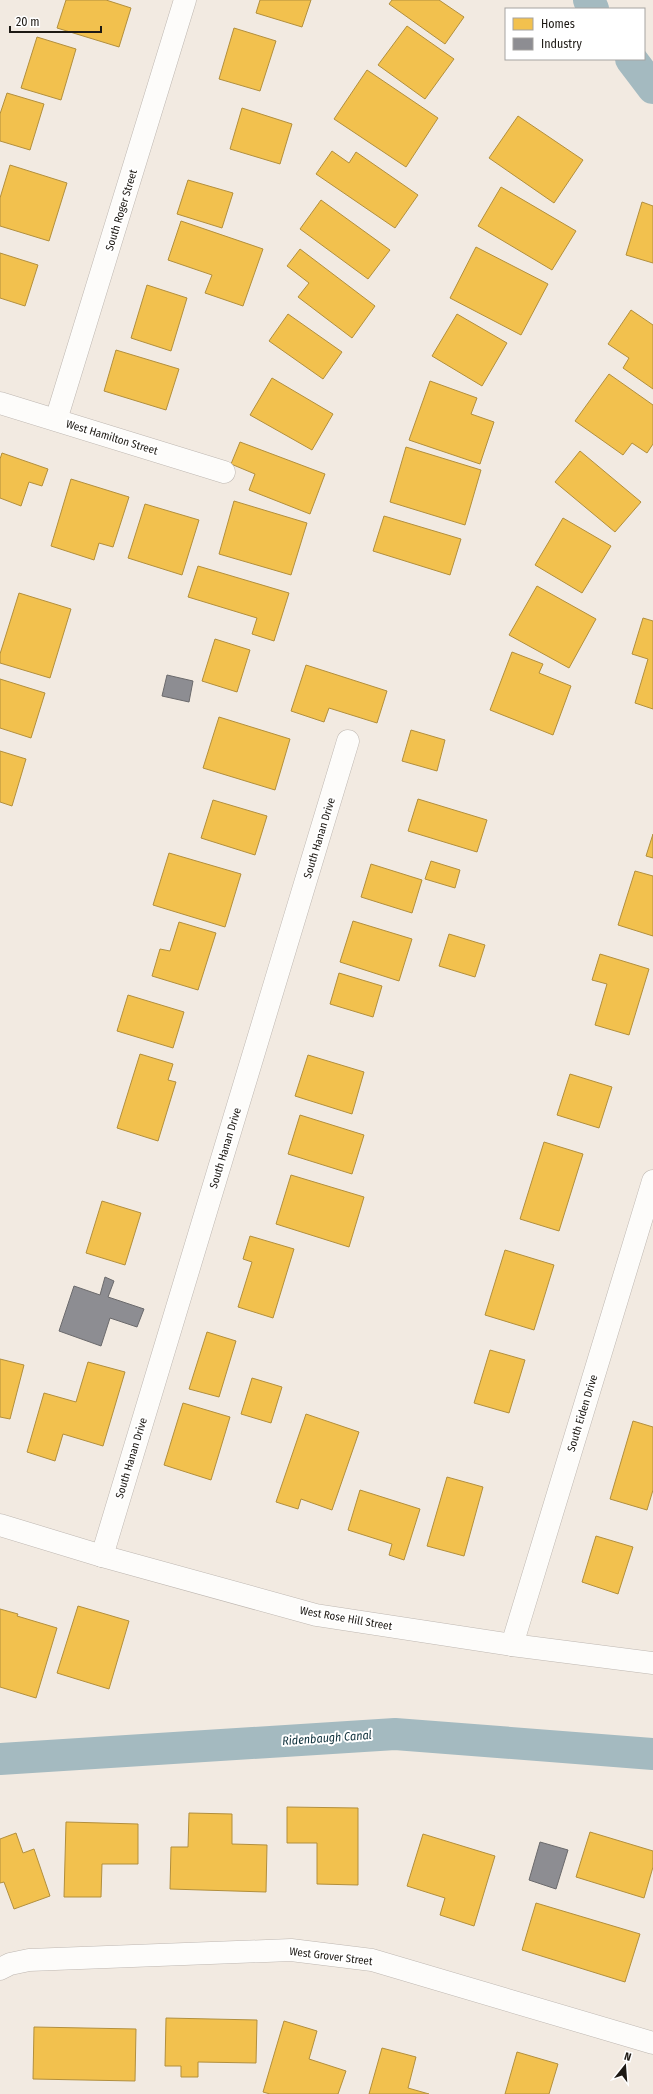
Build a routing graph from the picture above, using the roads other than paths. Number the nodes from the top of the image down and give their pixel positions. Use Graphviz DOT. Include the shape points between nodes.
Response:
graph roads {
  1 [pos="185,0"];
  2 [pos="0,403"];
  3 [pos="56,420"];
  4 [pos="224,472"];
  5 [pos="348,740"];
  6 [pos="653,1181"];
  7 [pos="0,1526"];
  8 [pos="102,1556"];
  9 [pos="512,1645"];
  10 [pos="653,1663"];
  11 [pos="0,1969"];
  12 [pos="653,2043"];
  1 -- 3 [label="street, South Roger Street"];
  2 -- 3 [label="street, West Hamilton Street"];
  3 -- 4 [label="street, West Hamilton Street"];
  5 -- 8 [label="street, South Hanan Drive"];
  6 -- 9 [label="street, South Eiden Drive"];
  7 -- 8 [label="street, West Rose Hill Street"];
  8 -- 9 [label="street, West Rose Hill Street" via="316,1615"];
  9 -- 10 [label="street, West Rose Hill Street"];
  11 -- 12 [label="street, West Grover Street" via="29,1960 291,1950 372,1960"];
}
